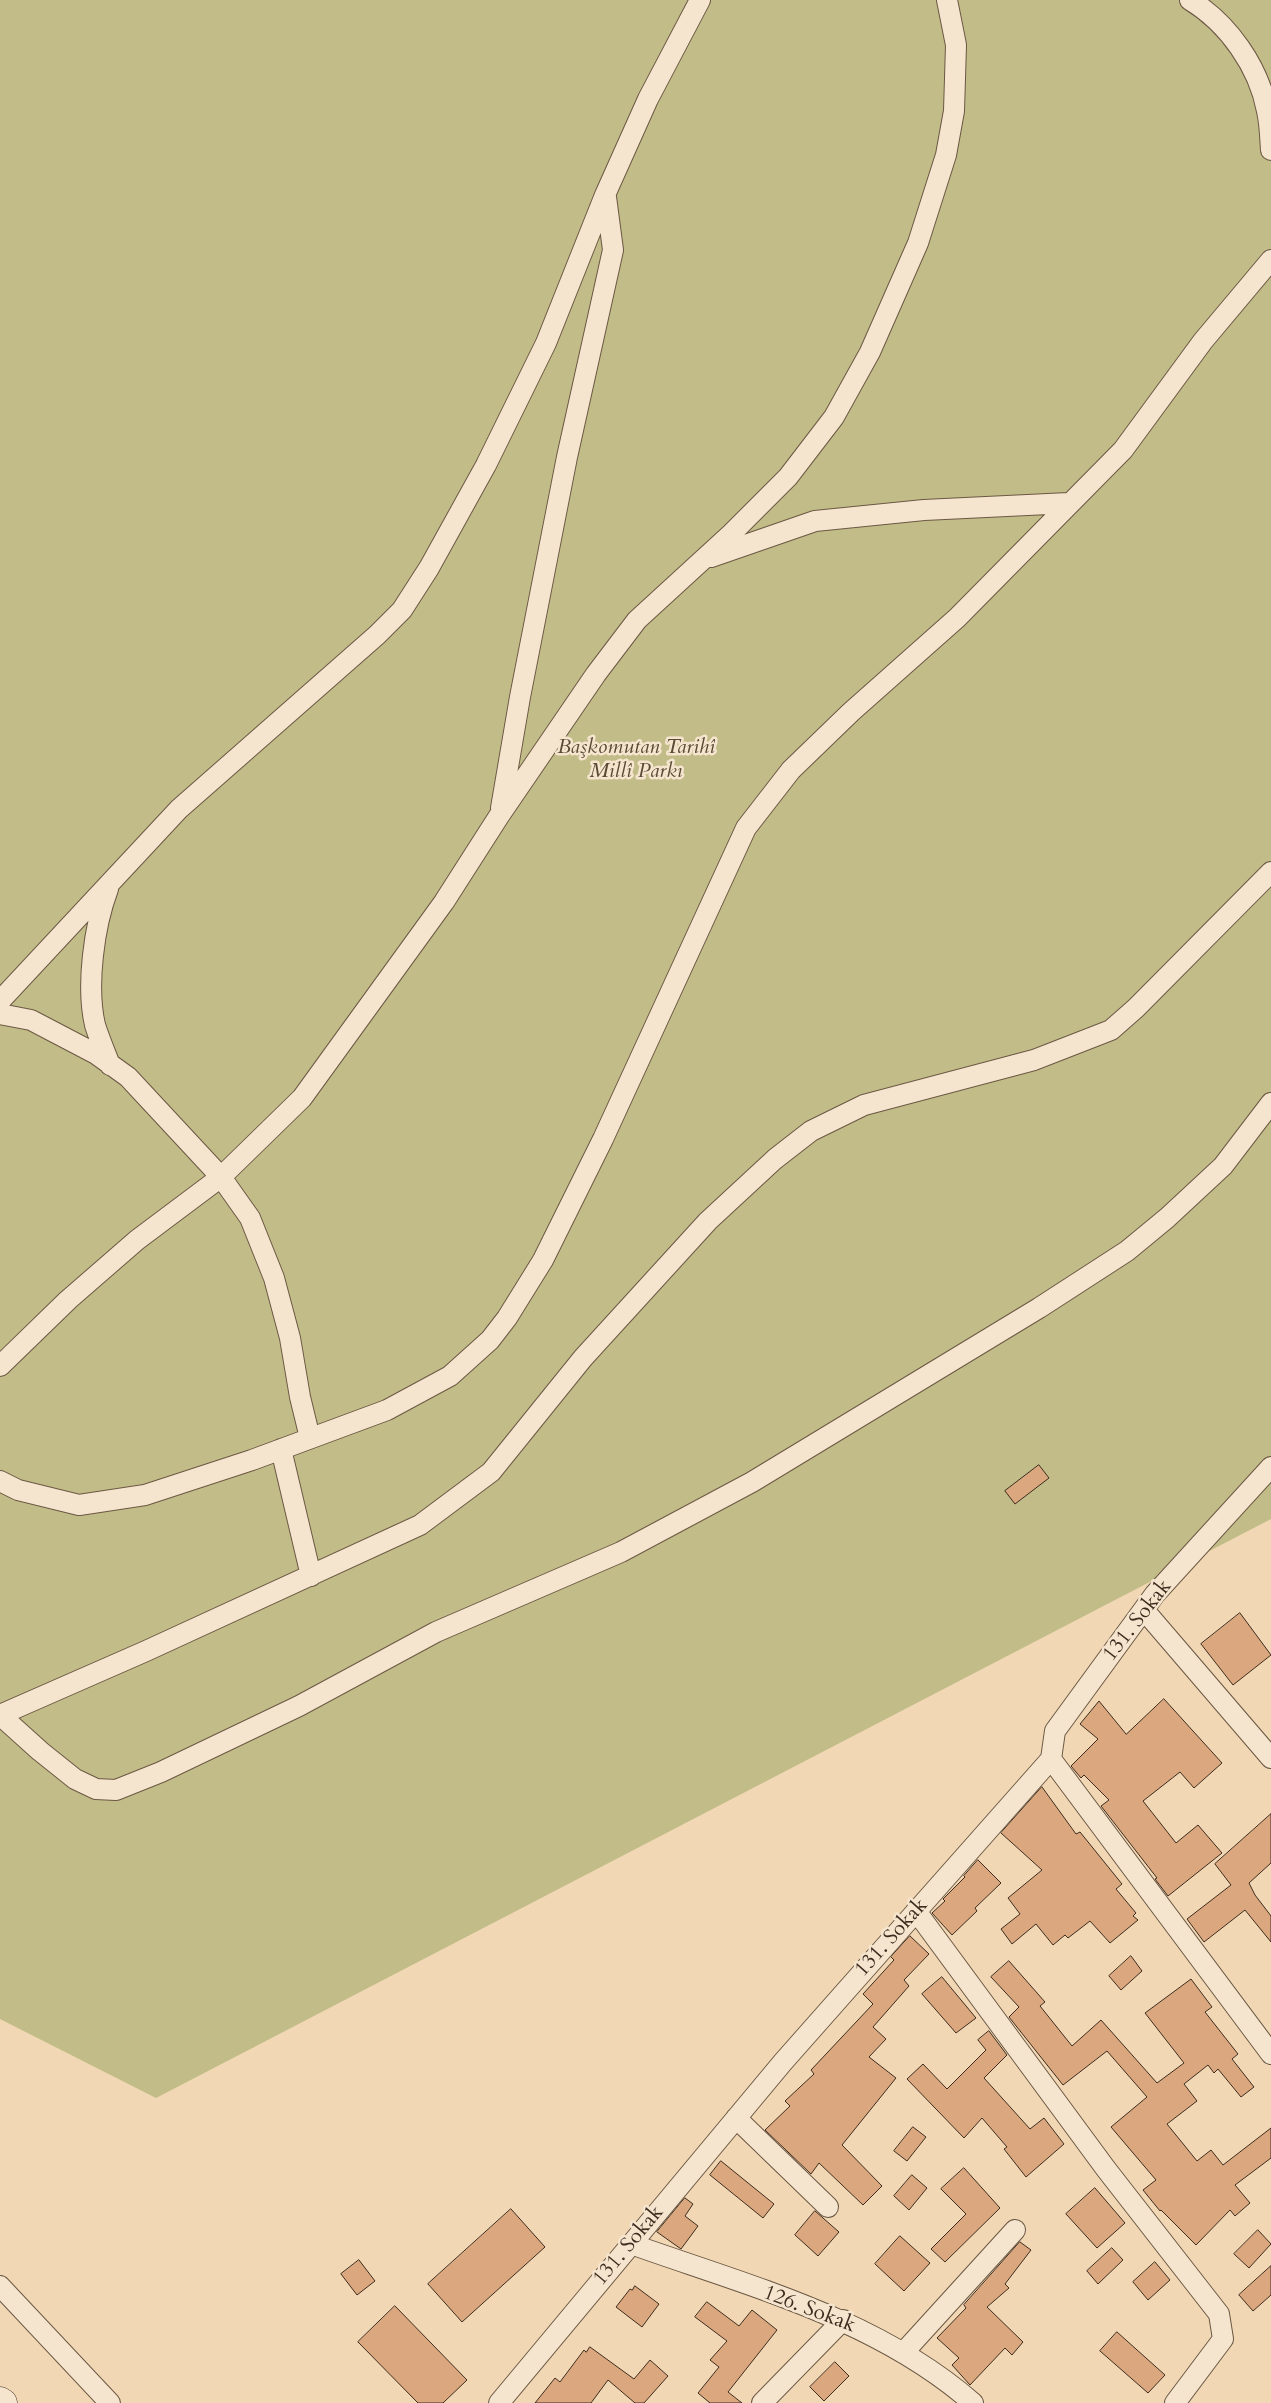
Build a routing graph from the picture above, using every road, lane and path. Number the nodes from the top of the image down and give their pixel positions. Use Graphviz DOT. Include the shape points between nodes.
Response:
graph roads {
  1 [pos="700,0"];
  2 [pos="947,0"];
  3 [pos="1190,0"];
  4 [pos="1271,150"];
  5 [pos="605,195"];
  6 [pos="1271,260"];
  7 [pos="1069,503"];
  8 [pos="702,560"];
  9 [pos="500,816"];
  10 [pos="1271,872"];
  11 [pos="111,881"];
  12 [pos="0,1001"];
  13 [pos="0,1014"];
  14 [pos="110,1065"];
  15 [pos="1271,1103"];
  16 [pos="222,1177"];
  17 [pos="0,1366"];
  18 [pos="310,1438"];
  19 [pos="281,1449"];
  20 [pos="1271,1467"];
  21 [pos="0,1481"];
  22 [pos="311,1576"];
  23 [pos="1144,1610"];
  24 [pos="0,1715"];
  25 [pos="1271,1758"];
  26 [pos="1051,1759"];
  27 [pos="916,1911"];
  28 [pos="1271,2054"];
  29 [pos="736,2118"];
  30 [pos="828,2207"];
  31 [pos="1015,2230"];
  32 [pos="631,2244"];
  33 [pos="0,2286"];
  34 [pos="842,2320"];
  35 [pos="903,2353"];
  36 [pos="110,2403"];
  37 [pos="499,2403"];
  38 [pos="762,2403"];
  39 [pos="973,2403"];
  40 [pos="1175,2403"];
  1 -- 5 [label="street" via="648,99"];
  2 -- 8 [label="street" via="956,45 954,111 946,155 918,243 870,352 834,418 788,477"];
  3 -- 4 [label="street" via="1242,49 1255,74 1267,111"];
  5 -- 9 [label="street" via="613,250 567,457"];
  5 -- 11 [label="street" via="546,343 481,473 402,610 179,809"];
  6 -- 7 [label="street" via="1203,340 1123,450"];
  7 -- 8 [label="street" via="924,510 815,521"];
  7 -- 18 [label="street" via="957,618 791,770 746,828 543,1260 508,1318 490,1340 450,1376 387,1410"];
  8 -- 9 [label="street" via="636,620"];
  9 -- 16 [label="street" via="444,902 302,1098"];
  10 -- 22 [label="street" via="1111,1030 1034,1060 864,1104 812,1131 775,1159 708,1221 583,1358 491,1472 420,1525"];
  11 -- 12 [label="street"];
  11 -- 14 [label="street" via="99,912 92,991 95,1025"];
  13 -- 14 [label="street" via="31,1020 96,1054"];
  14 -- 16 [label="street" via="128,1077"];
  15 -- 24 [label="street" via="1223,1166 1127,1251 752,1482 621,1552 436,1632 299,1706 116,1790 96,1789 75,1779"];
  16 -- 17 [label="street" via="129,1246"];
  16 -- 18 [label="street" via="250,1218 274,1278"];
  18 -- 19 [label="street"];
  19 -- 21 [label="street" via="145,1495 104,1503 78,1505 18,1490"];
  19 -- 22 [label="street"];
  20 -- 23 [label="street, 131. Sokak"];
  22 -- 24 [label="street"];
  23 -- 25 [label="street"];
  23 -- 26 [label="street, 131. Sokak" via="1055,1731"];
  26 -- 27 [label="street, 131. Sokak"];
  26 -- 28 [label="street"];
  27 -- 29 [label="street, 131. Sokak"];
  27 -- 40 [label="street" via="1106,2169 1219,2314 1223,2339"];
  29 -- 30 [label="street"];
  29 -- 32 [label="street, 131. Sokak"];
  31 -- 35 [label="street"];
  32 -- 34 [label="street, 126. Sokak"];
  32 -- 37 [label="street, 131. Sokak"];
  33 -- 36 [label="street"];
  34 -- 35 [label="street, 126. Sokak"];
  34 -- 38 [label="street"];
  35 -- 39 [label="street, 126. Sokak" via="950,2383"];
}
